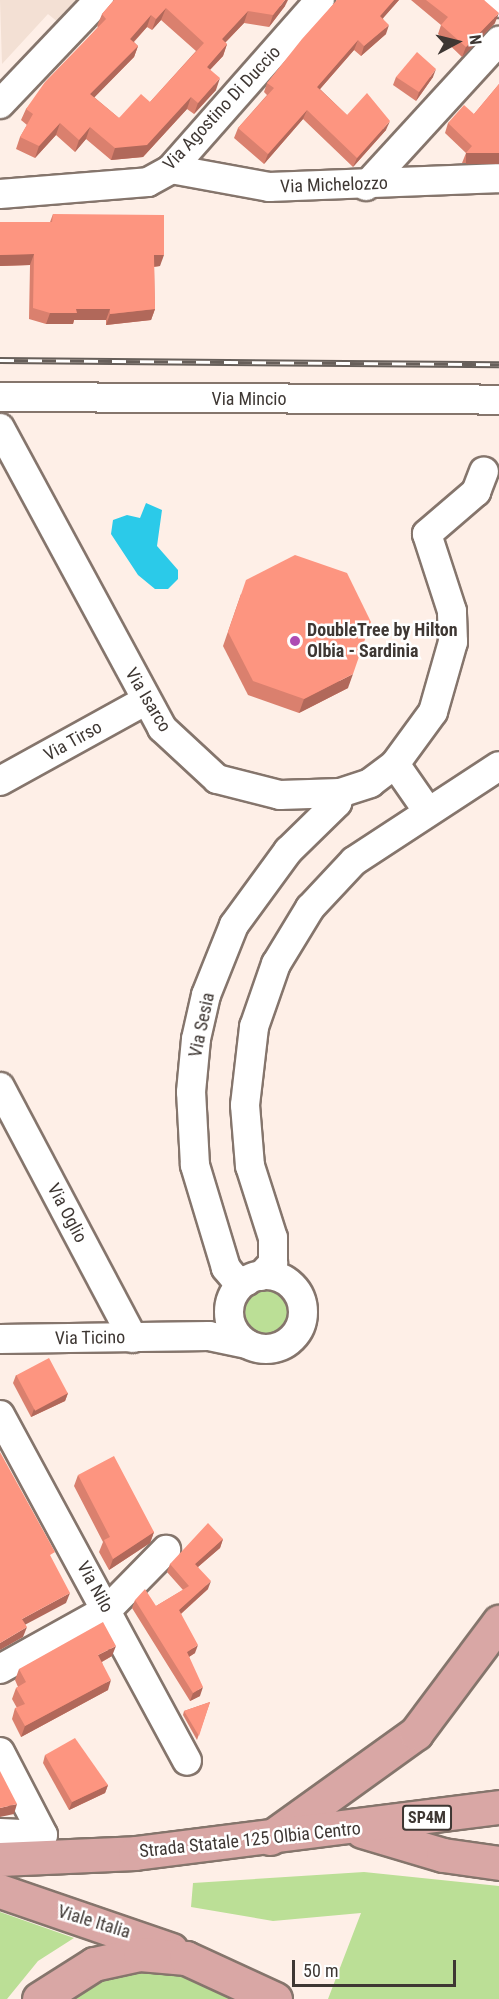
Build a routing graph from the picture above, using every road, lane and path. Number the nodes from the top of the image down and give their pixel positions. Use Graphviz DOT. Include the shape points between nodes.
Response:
graph roads {
  1 [pos="99,0"];
  2 [pos="320,0"];
  3 [pos="496,0"];
  4 [pos="499,3"];
  5 [pos="499,41"];
  6 [pos="0,104"];
  7 [pos="171,169"];
  8 [pos="0,176"];
  9 [pos="499,178"];
  10 [pos="366,186"];
  11 [pos="38,190"];
  12 [pos="0,194"];
  13 [pos="0,397"];
  14 [pos="499,400"];
  15 [pos="0,428"];
  16 [pos="484,471"];
  17 [pos="146,701"];
  18 [pos="395,764"];
  19 [pos="499,766"];
  20 [pos="0,781"];
  21 [pos="340,794"];
  22 [pos="427,810"];
  23 [pos="0,1087"];
  24 [pos="254,1278"];
  25 [pos="231,1303"];
  26 [pos="180,1336"];
  27 [pos="133,1338"];
  28 [pos="0,1339"];
  29 [pos="247,1344"];
  30 [pos="0,1415"];
  31 [pos="166,1550"];
  32 [pos="108,1609"];
  33 [pos="499,1622"];
  34 [pos="0,1669"];
  35 [pos="0,1752"];
  36 [pos="188,1761"];
  37 [pos="499,1807"];
  38 [pos="354,1829"];
  39 [pos="0,1833"];
  40 [pos="270,1839"];
  41 [pos="0,1859"];
  42 [pos="499,1863"];
  43 [pos="0,1891"];
  44 [pos="186,1958"];
  45 [pos="39,1999"];
  46 [pos="275,1999"];
  1 -- 6 [label="street"];
  2 -- 7 [label="street, Via Agostino Di Duccio"];
  3 -- 4 [label="street"];
  5 -- 10 [label="street"];
  7 -- 10 [label="street, Via Michelozzo" via="270,187"];
  7 -- 11 [label="street, Via Agostino Di Duccio" via="148,182"];
  8 -- 11 [label="street"];
  9 -- 10 [label="street, Via Michelozzo"];
  11 -- 12 [label="street, Via Agostino Di Duccio"];
  13 -- 14 [label="street, Via Mincio"];
  15 -- 17 [label="street, Via Isarco"];
  16 -- 18 [label="street, Via Isarco" via="476,492 427,534 445,580 453,642 433,712"];
  17 -- 20 [label="street, Via Tirso"];
  17 -- 21 [label="street, Via Isarco" via="174,741 217,779 280,795"];
  18 -- 21 [label="street, Via Isarco" via="370,783"];
  18 -- 22 [label="street"];
  19 -- 22 [label="street"];
  21 -- 24 [label="street, Via Sesia" via="338,803 288,851 234,925 206,995 196,1039 191,1092 195,1165 226,1268 236,1280"];
  22 -- 24 [label="street" via="382,839 331,884 292,934 264,993 249,1058 245,1106 250,1166 273,1238 273,1263"];
  23 -- 27 [label="street, Via Oglio"];
  24 -- 25 [label="street"];
  24 -- 29 [label="street" via="293,1287 302,1320 280,1346"];
  25 -- 26 [label="street" via="213,1320"];
  25 -- 29 [label="street" via="232,1326"];
  26 -- 27 [label="street, Via Ticino"];
  26 -- 29 [label="street"];
  27 -- 28 [label="street, Via Ticino"];
  30 -- 32 [label="street, Via Nilo"];
  31 -- 32 [label="street"];
  32 -- 34 [label="street"];
  32 -- 36 [label="street, Via Nilo"];
  33 -- 40 [label="main road" via="416,1733"];
  35 -- 39 [label="street" via="43,1835"];
  37 -- 38 [label="main road, Strada Statale 125 Olbia Centro / SP4M"];
  38 -- 40 [label="main road, Strada Statale 125 Olbia Centro / SP4M"];
  38 -- 42 [label="main road" via="442,1855"];
  40 -- 41 [label="main road, Strada Statale 125 Olbia Centro / SP4M" via="135,1853"];
  43 -- 44 [label="main road, Viale Italia" via="112,1926"];
  44 -- 45 [label="main road" via="140,1954 94,1964"];
  44 -- 46 [label="main road, Viale Italia"];
}
